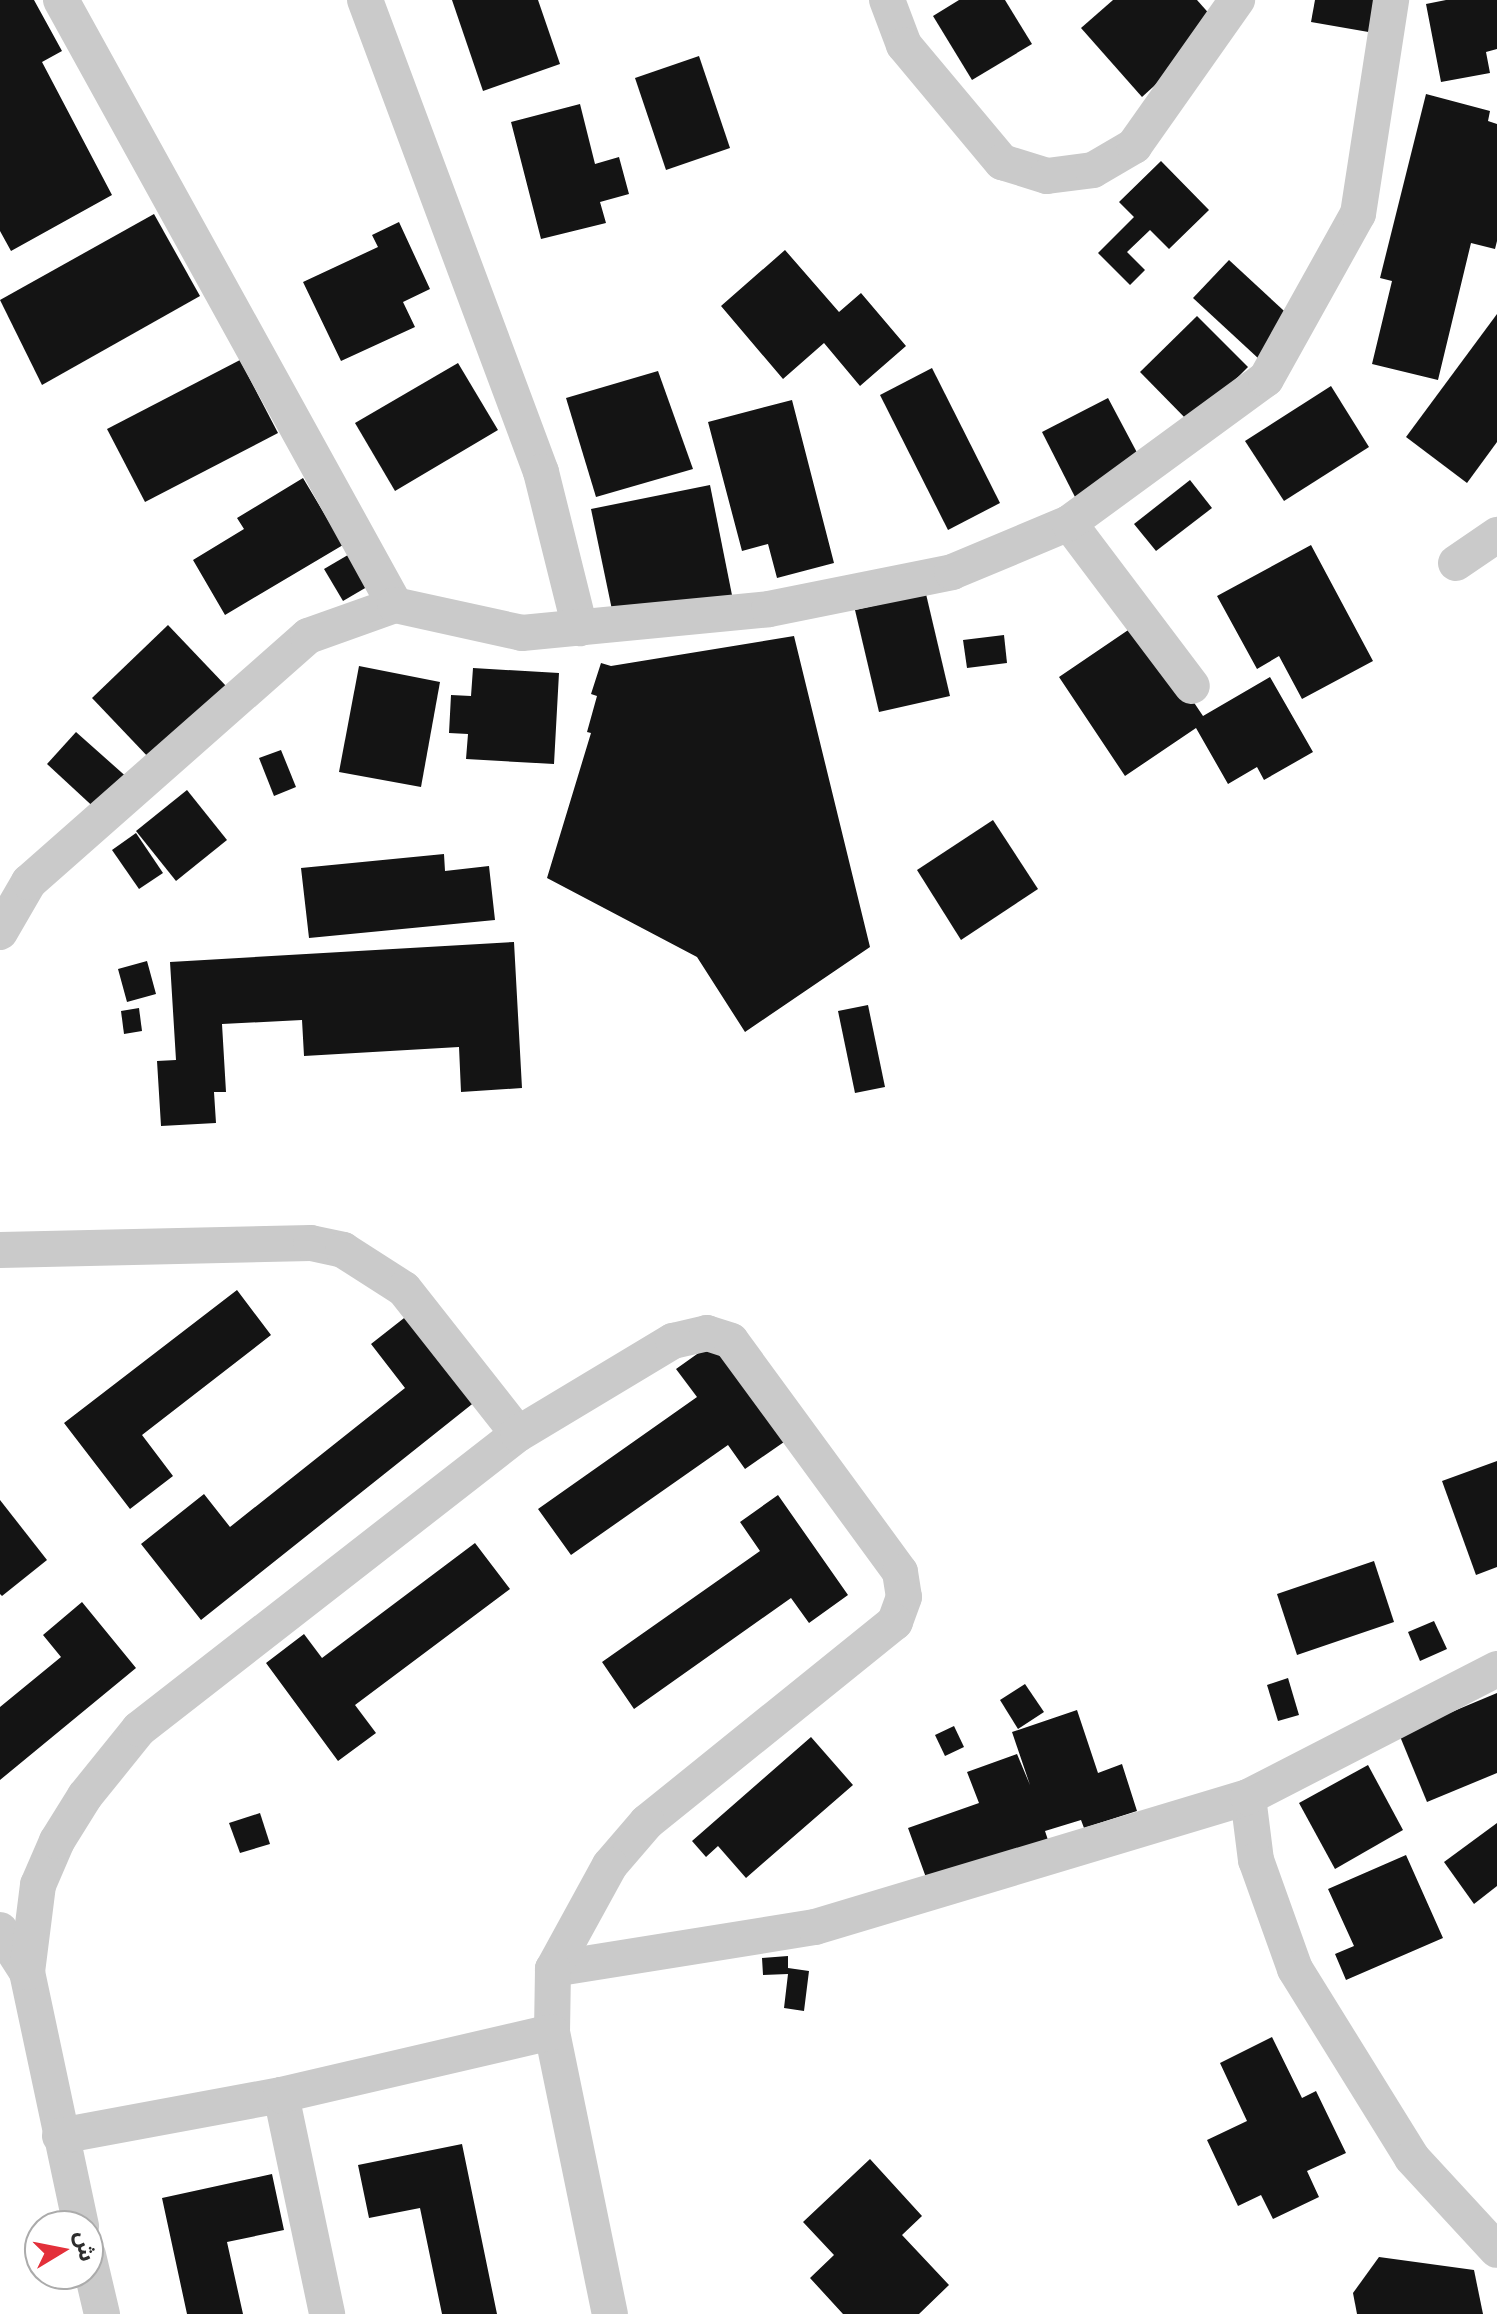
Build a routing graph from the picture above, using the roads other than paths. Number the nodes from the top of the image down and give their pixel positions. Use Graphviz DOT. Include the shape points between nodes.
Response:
graph roads {
  1 [pos="61,0"];
  2 [pos="365,0"];
  3 [pos="1237,0"];
  4 [pos="1391,0"];
  5 [pos="896,2"];
  6 [pos="1069,523"];
  7 [pos="1497,535"];
  8 [pos="1456,563"];
  9 [pos="395,605"];
  10 [pos="580,628"];
  11 [pos="1192,686"];
  12 [pos="0,932"];
  13 [pos="0,1250"];
  14 [pos="518,1434"];
  15 [pos="1497,1669"];
  16 [pos="1248,1797"];
  17 [pos="0,1930"];
  18 [pos="553,1969"];
  19 [pos="27,1972"];
  20 [pos="552,2032"];
  21 [pos="281,2095"];
  22 [pos="60,2136"];
  23 [pos="77,2210"];
  24 [pos="1497,2250"];
  25 [pos="96,2290"];
  26 [pos="102,2314"];
  27 [pos="327,2314"];
  28 [pos="610,2314"];
  1 -- 9 [label="street"];
  2 -- 10 [label="street" via="541,472"];
  3 -- 5 [label="street" via="1134,146 1104,165 1070,175 1023,171 1002,162 904,45"];
  4 -- 6 [label="street" via="1358,214 1266,379"];
  6 -- 10 [label="street" via="952,572 769,609"];
  6 -- 11 [label="street"];
  7 -- 8 [label="street"];
  9 -- 10 [label="street" via="522,633"];
  9 -- 12 [label="street" via="308,636 29,882"];
  13 -- 14 [label="street" via="311,1243 343,1250 404,1289"];
  14 -- 18 [label="street" via="673,1341 707,1333 731,1341 900,1572 904,1597 895,1622 647,1822 610,1865"];
  14 -- 19 [label="street" via="139,1729 57,1841 38,1885"];
  15 -- 16 [label="street"];
  16 -- 18 [label="street" via="815,1927"];
  16 -- 24 [label="street" via="1256,1860 1295,1969 1412,2158"];
  17 -- 19 [label="street"];
  18 -- 20 [label="street"];
  19 -- 22 [label="street"];
  20 -- 21 [label="street"];
  20 -- 28 [label="street"];
  21 -- 22 [label="street"];
  21 -- 27 [label="street"];
  22 -- 23 [label="street"];
  25 -- 26 [label="street"];
}
